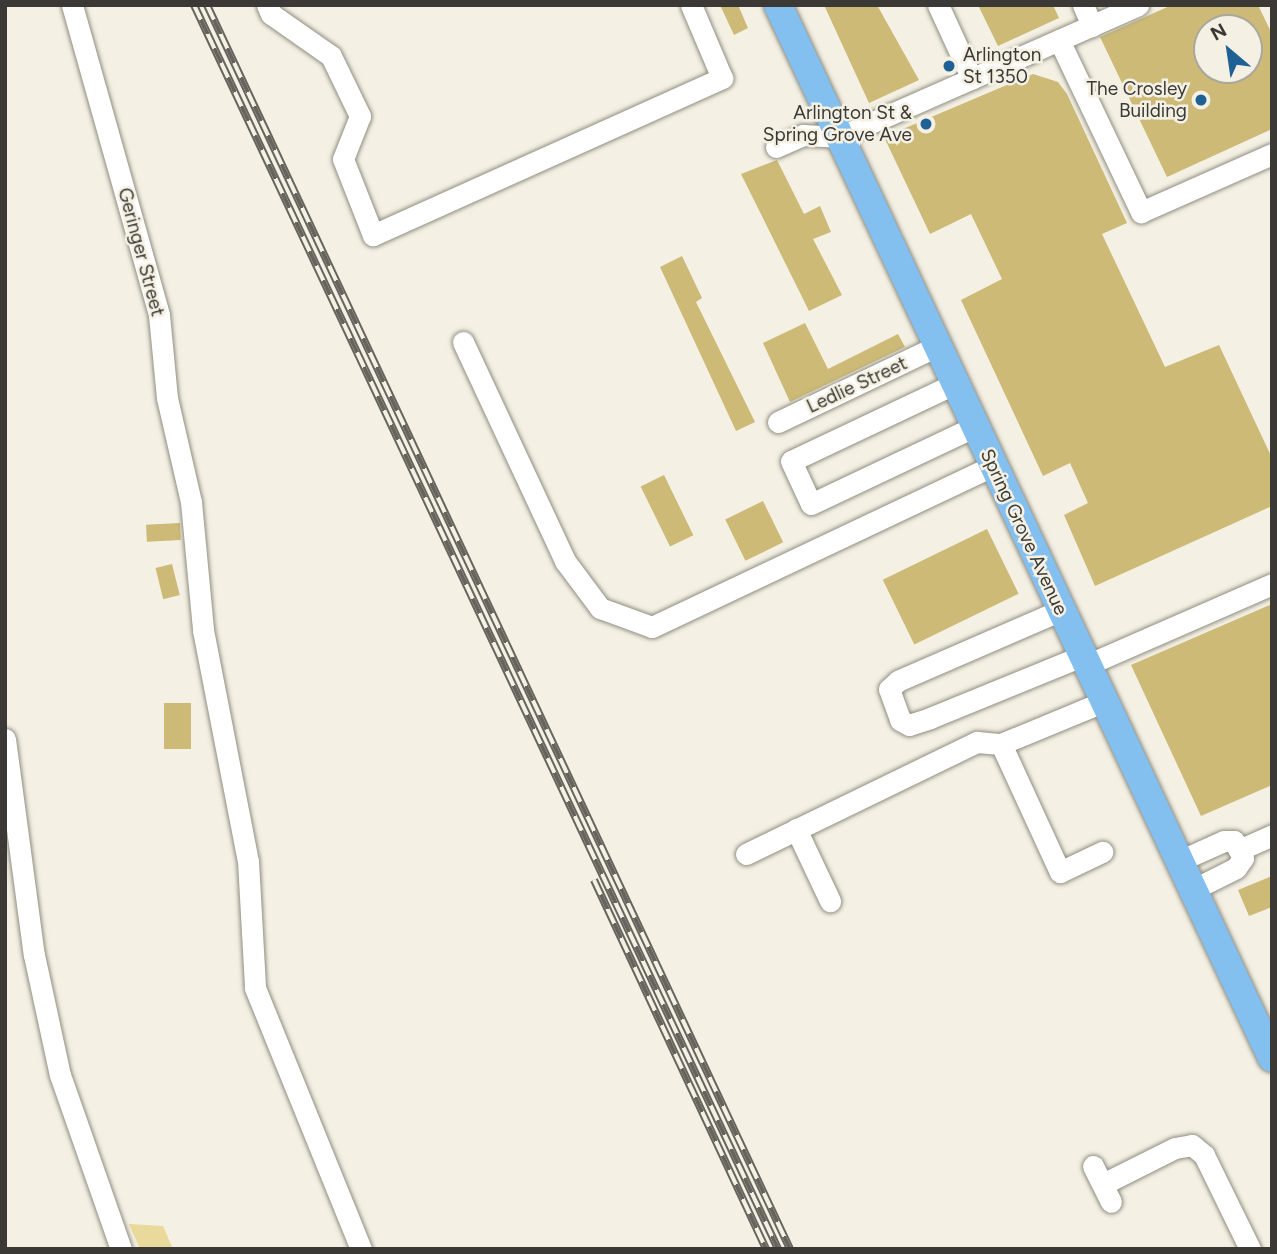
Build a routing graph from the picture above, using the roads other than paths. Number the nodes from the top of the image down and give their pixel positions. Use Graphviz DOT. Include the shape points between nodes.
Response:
graph roads {
  1 [pos="72,5"];
  2 [pos="267,5"];
  3 [pos="691,5"];
  4 [pos="778,5"];
  5 [pos="938,5"];
  6 [pos="1083,5"];
  7 [pos="1138,5"];
  8 [pos="1092,26"];
  9 [pos="1059,40"];
  10 [pos="972,79"];
  11 [pos="839,137"];
  12 [pos="776,147"];
  13 [pos="1272,153"];
  14 [pos="463,342"];
  15 [pos="935,347"];
  16 [pos="954,384"];
  17 [pos="778,422"];
  18 [pos="974,427"];
  19 [pos="992,466"];
  20 [pos="1272,584"];
  21 [pos="1060,610"];
  22 [pos="1084,661"];
  23 [pos="1103,702"];
  24 [pos="5,739"];
  25 [pos="1001,744"];
  26 [pos="796,829"];
  27 [pos="1272,835"];
  28 [pos="1238,850"];
  29 [pos="1102,852"];
  30 [pos="746,853"];
  31 [pos="1177,862"];
  32 [pos="1190,891"];
  33 [pos="831,901"];
  34 [pos="1272,1058"];
  35 [pos="1102,1184"];
  36 [pos="121,1249"];
  37 [pos="361,1249"];
  38 [pos="1250,1249"];
  1 -- 37 [label="street, Geringer Street" via="159,316 167,398 191,502 203,630 248,861 255,988"];
  2 -- 3 [label="street" via="271,15 331,56 360,116 343,159 373,235 722,78"];
  4 -- 11 [label="main road, Spring Grove Avenue"];
  5 -- 10 [label="street"];
  6 -- 8 [label="street"];
  7 -- 8 [label="street"];
  8 -- 9 [label="street"];
  9 -- 10 [label="street"];
  9 -- 13 [label="street" via="1141,212"];
  10 -- 11 [label="street"];
  11 -- 12 [label="street" via="803,135"];
  11 -- 15 [label="main road, Spring Grove Avenue"];
  14 -- 19 [label="street" via="565,561 600,608 652,627"];
  15 -- 16 [label="main road, Spring Grove Avenue"];
  15 -- 17 [label="street, Ledlie Street"];
  16 -- 18 [label="main road, Spring Grove Avenue"];
  16 -- 18 [label="street" via="791,461 811,504"];
  18 -- 19 [label="main road, Spring Grove Avenue"];
  19 -- 21 [label="main road, Spring Grove Avenue"];
  20 -- 22 [label="street"];
  21 -- 22 [label="main road, Spring Grove Avenue"];
  21 -- 22 [label="street" via="898,681 889,689 900,720 909,725 930,719"];
  22 -- 23 [label="main road, Spring Grove Avenue"];
  23 -- 25 [label="street"];
  23 -- 31 [label="main road, Spring Grove Avenue"];
  24 -- 36 [label="street" via="34,955 60,1075"];
  25 -- 26 [label="street" via="977,742"];
  25 -- 29 [label="street" via="1060,872"];
  26 -- 30 [label="street"];
  26 -- 33 [label="street"];
  27 -- 28 [label="street"];
  28 -- 31 [label="street" via="1234,841 1224,841"];
  28 -- 32 [label="street" via="1243,858 1236,868"];
  31 -- 32 [label="main road, Spring Grove Avenue"];
  32 -- 34 [label="main road, Spring Grove Avenue"];
  35 -- 38 [label="street" via="1175,1148 1192,1145 1204,1155"];
}
